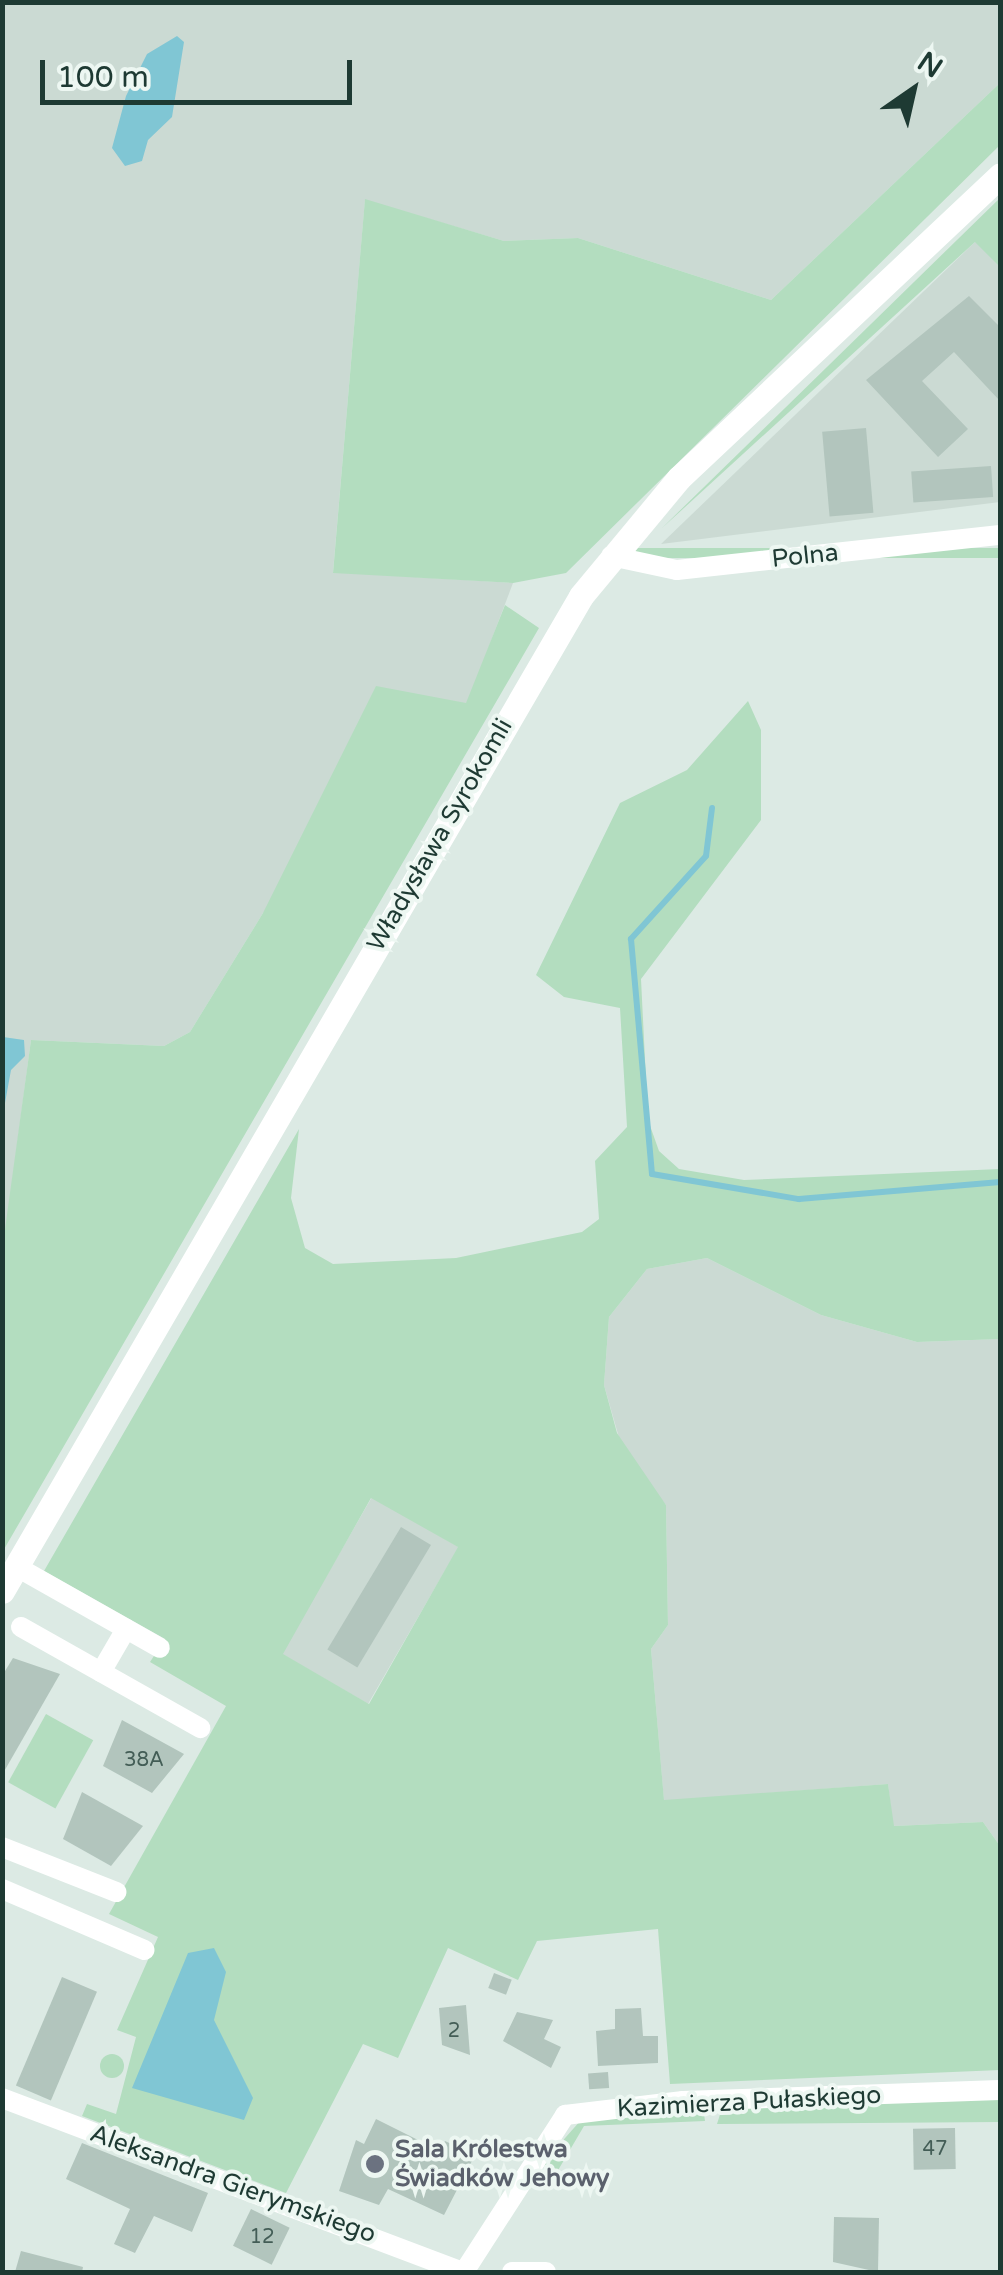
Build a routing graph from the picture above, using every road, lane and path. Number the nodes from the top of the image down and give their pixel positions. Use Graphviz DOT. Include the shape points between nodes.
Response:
graph roads {
  1 [pos="1000,175"];
  2 [pos="1000,534"];
  3 [pos="610,556"];
  4 [pos="17,1567"];
  5 [pos="2,1591"];
  6 [pos="21,1627"];
  7 [pos="126,1629"];
  8 [pos="160,1648"];
  9 [pos="101,1672"];
  10 [pos="200,1728"];
  11 [pos="2,1847"];
  12 [pos="2,1890"];
  13 [pos="116,1892"];
  14 [pos="144,1950"];
  15 [pos="1000,2090"];
  16 [pos="2,2098"];
  17 [pos="464,2272"];
  18 [pos="512,2272"];
  19 [pos="546,2272"];
  1 -- 3 [label="street, Władysława Syrokomli" via="680,478"];
  2 -- 3 [label="street, Polna" via="677,570"];
  3 -- 4 [label="street, Władysława Syrokomli" via="558,631"];
  4 -- 5 [label="street, Władysława Syrokomli"];
  4 -- 7 [label="street"];
  6 -- 9 [label="street"];
  7 -- 8 [label="street"];
  7 -- 9 [label="street"];
  9 -- 10 [label="street"];
  11 -- 13 [label="street"];
  12 -- 14 [label="street"];
  15 -- 17 [label="street, Kazimierza Pułaskiego" via="683,2101 565,2115"];
  16 -- 17 [label="street, Aleksandra Gierymskiego"];
  18 -- 19 [label="street"];
}
